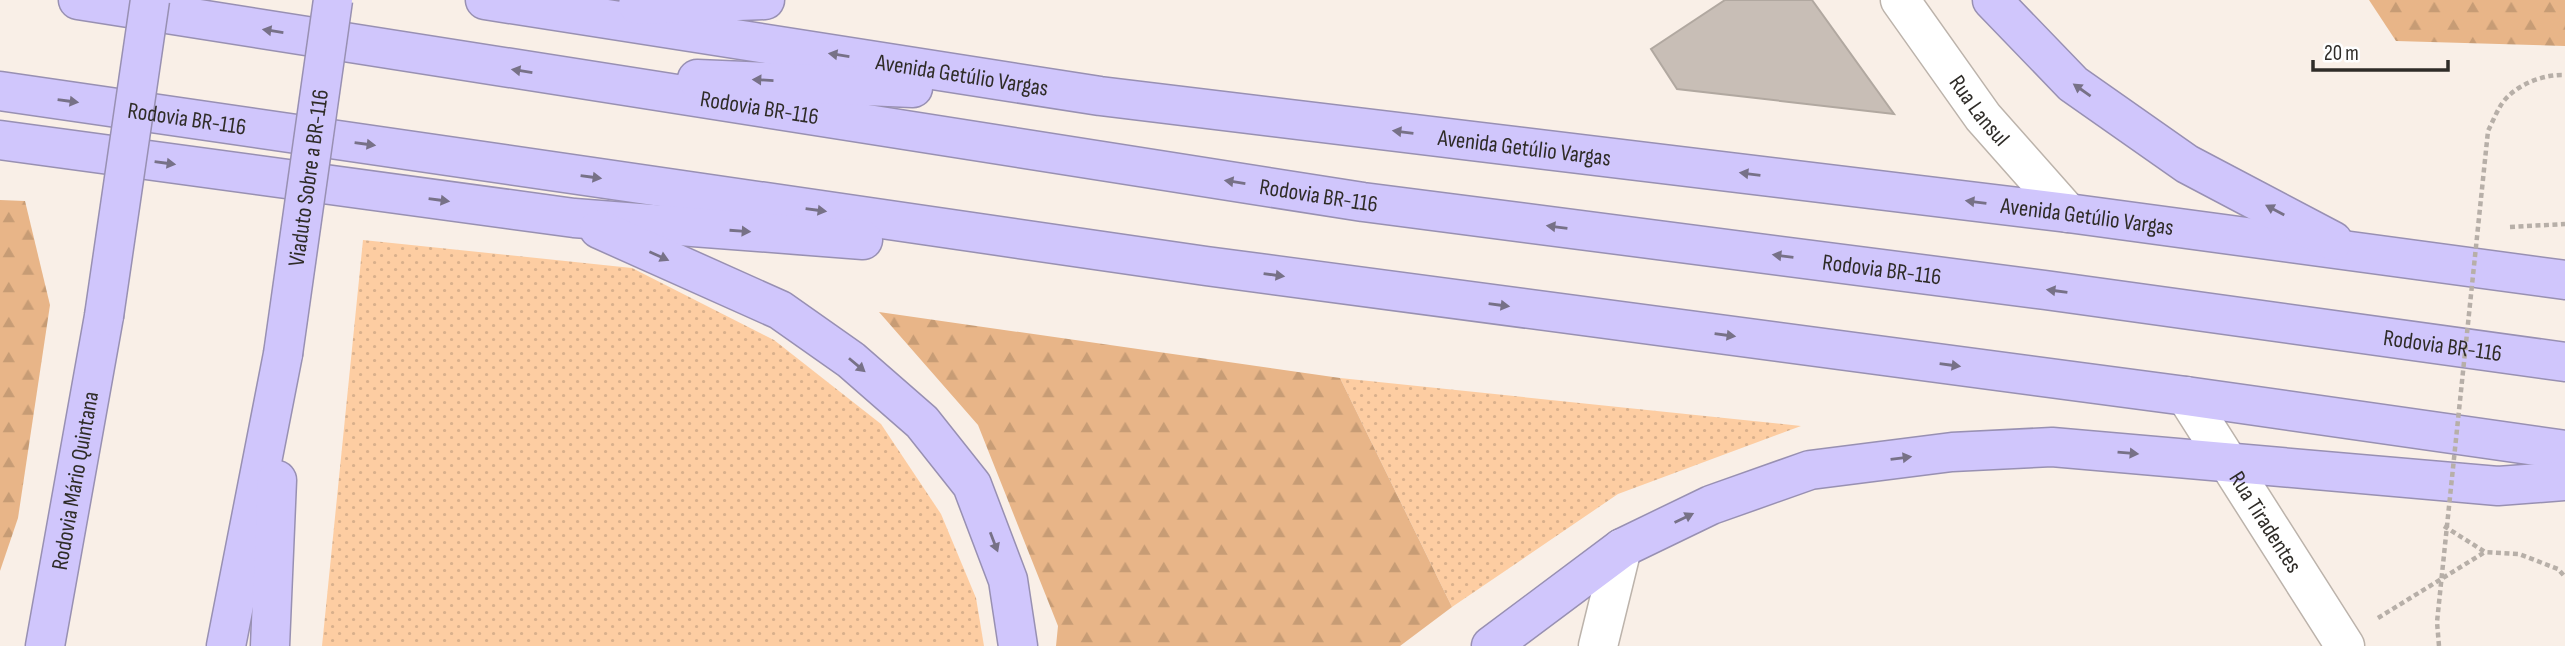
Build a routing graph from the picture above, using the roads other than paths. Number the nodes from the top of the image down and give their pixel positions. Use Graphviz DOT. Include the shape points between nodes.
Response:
graph roads {
  1 [pos="78,0"];
  2 [pos="150,0"];
  3 [pos="332,0"];
  4 [pos="485,0"];
  5 [pos="765,0"];
  6 [pos="1900,0"];
  7 [pos="1992,0"];
  8 [pos="552,9"];
  9 [pos="589,82"];
  10 [pos="0,91"];
  11 [pos="1100,96"];
  12 [pos="0,141"];
  13 [pos="2068,213"];
  14 [pos="574,218"];
  15 [pos="2357,254"];
  16 [pos="1206,266"];
  17 [pos="2565,281"];
  18 [pos="283,354"];
  19 [pos="2565,362"];
  20 [pos="2186,396"];
  21 [pos="2565,450"];
  22 [pos="2229,462"];
  23 [pos="2565,481"];
  24 [pos="1622,548"];
  25 [pos="57,573"];
  26 [pos="2340,644"];
  27 [pos="26,646"];
  28 [pos="45,646"];
  29 [pos="226,646"];
  30 [pos="270,646"];
  31 [pos="1018,646"];
  32 [pos="1491,646"];
  33 [pos="1598,646"];
  9 -- 1 [label="highway, Rodovia BR-116, one-way"];
  2 -- 25 [label="highway, Rodovia Mário Quintana, bridge" via="104,316"];
  3 -- 18 [label="highway, Viaduto Sobre a BR-116, bridge"];
  4 -- 8 [label="highway, Avenida Getúlio Vargas"];
  5 -- 8 [label="highway"];
  6 -- 13 [label="street, Rua Lansul" via="1983,117"];
  15 -- 7 [label="highway, one-way" via="2188,164 2084,92"];
  11 -- 8 [label="highway, Avenida Getúlio Vargas, one-way"];
  11 -- 9 [label="highway, one-way" via="720,78"];
  19 -- 9 [label="highway, Rodovia BR-116, one-way" via="1363,202"];
  10 -- 16 [label="highway, Rodovia BR-116, one-way"];
  13 -- 11 [label="highway, Avenida Getúlio Vargas, one-way"];
  12 -- 14 [label="highway, Rodovia BR-116, one-way"];
  13 -- 15 [label="highway, Avenida Getúlio Vargas"];
  14 -- 16 [label="highway, Rodovia BR-116, one-way"];
  14 -- 31 [label="highway, one-way" via="780,310 852,360 922,422 972,485 1008,580"];
  15 -- 17 [label="highway, Avenida Getúlio Vargas"];
  16 -- 20 [label="highway, Rodovia BR-116, one-way"];
  18 -- 29 [label="highway"];
  18 -- 30 [label="highway"];
  20 -- 21 [label="highway, Rodovia BR-116"];
  20 -- 22 [label="street, Rua Tiradentes"];
  22 -- 23 [label="highway" via="2498,486"];
  24 -- 22 [label="highway, one-way" via="1712,505 1810,470 1952,452 2052,447"];
  22 -- 26 [label="street, Rua Tiradentes"];
  24 -- 32 [label="highway"];
  24 -- 33 [label="street"];
  25 -- 27 [label="highway"];
  25 -- 28 [label="highway, Rodovia Mário Quintana"];
}
